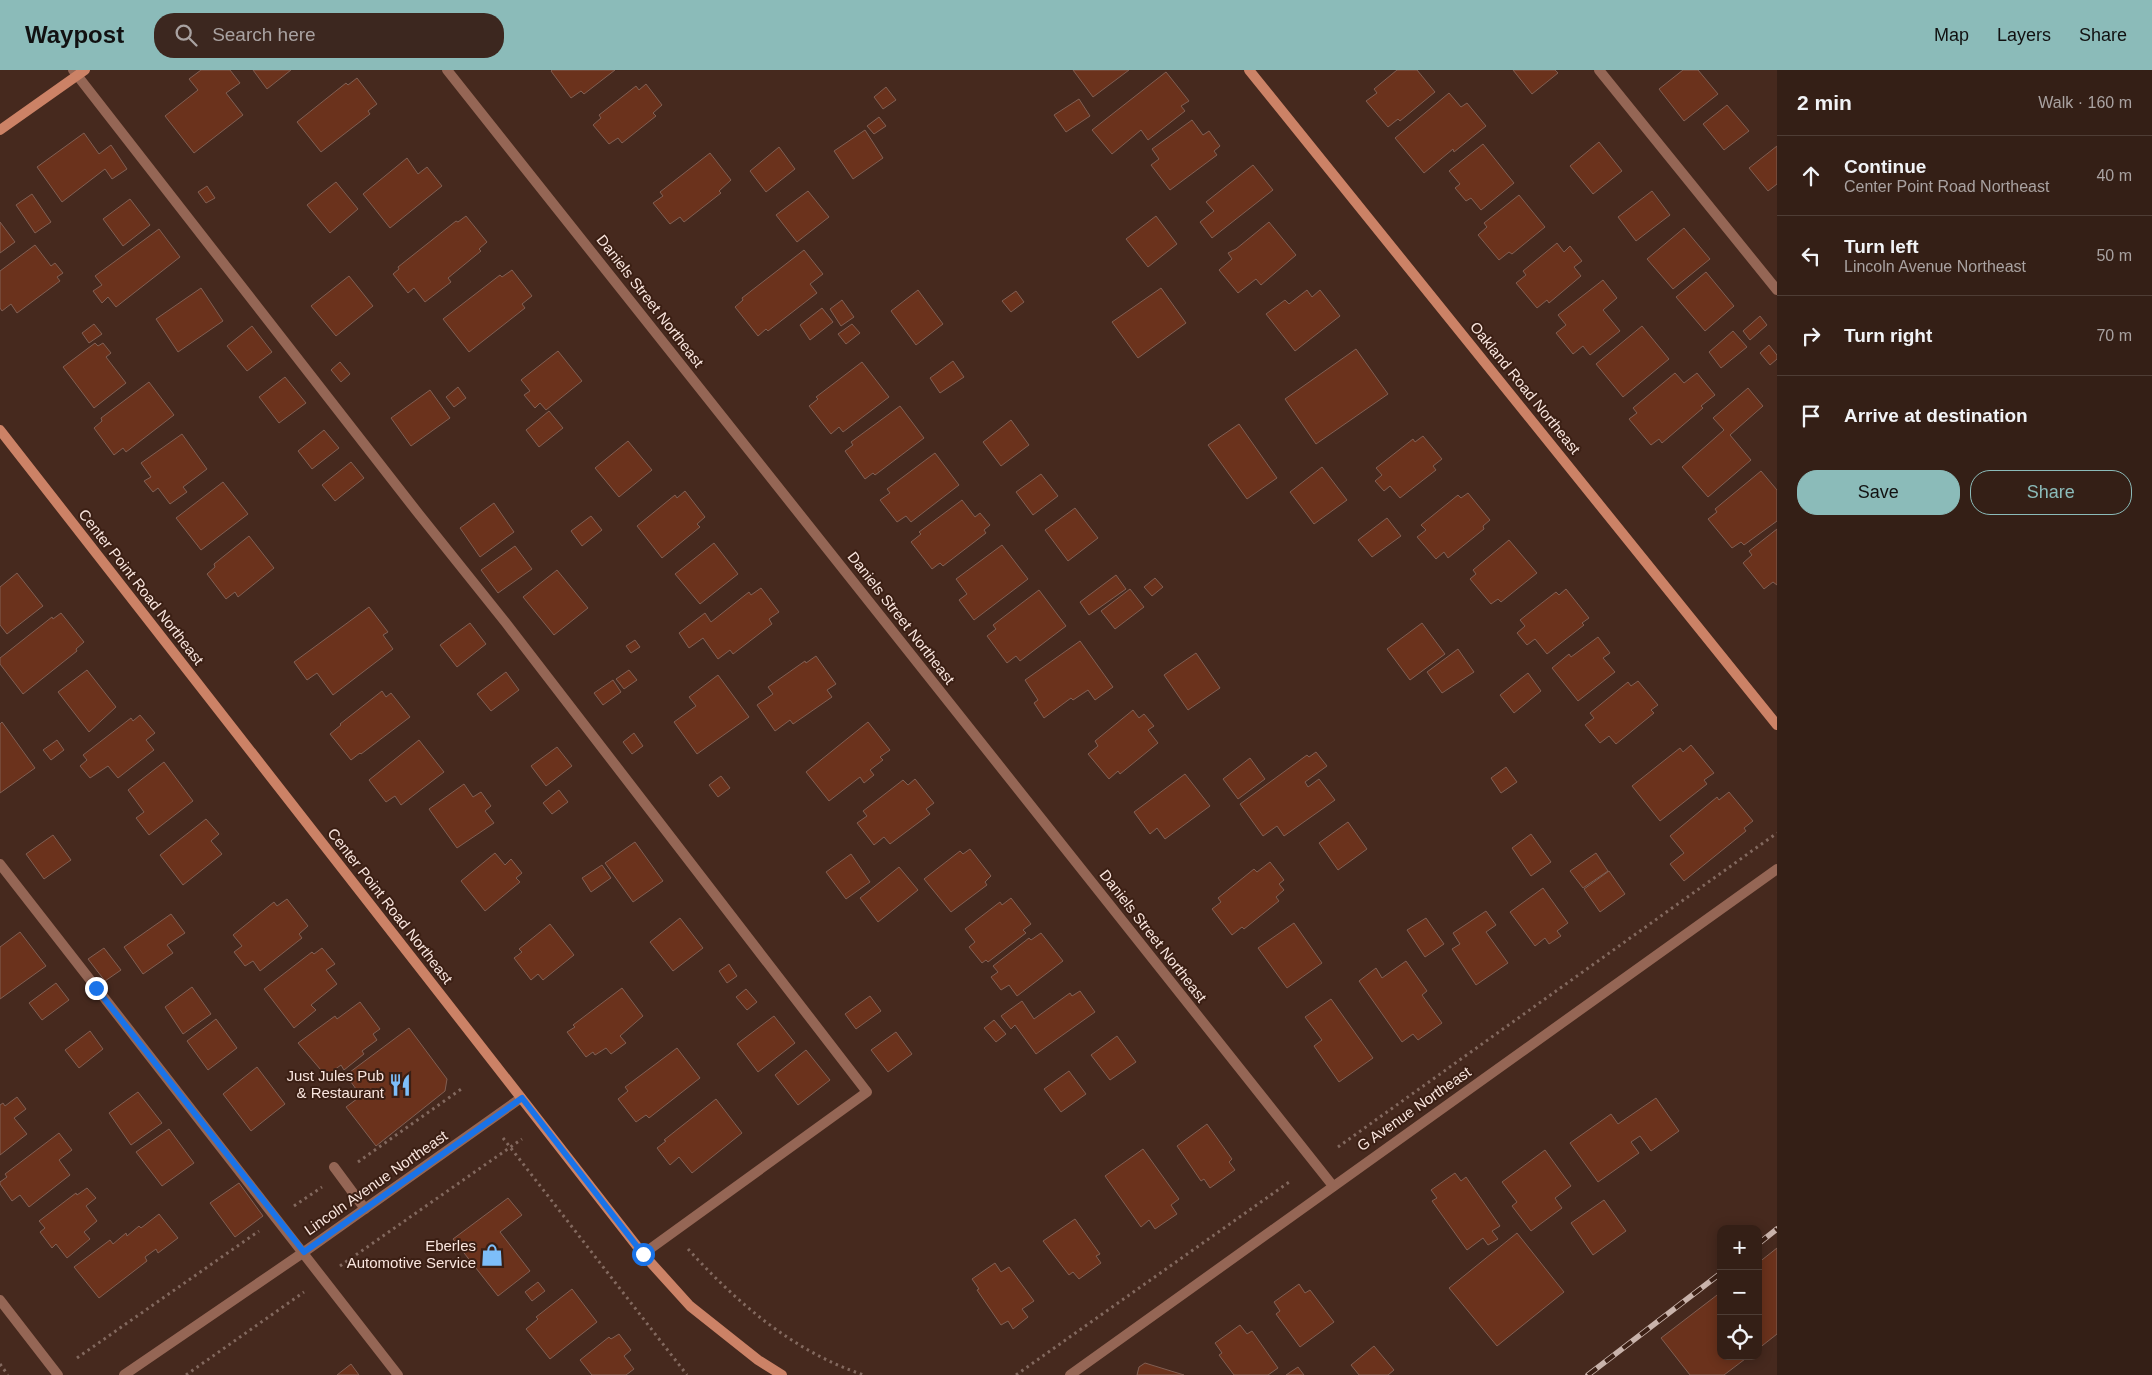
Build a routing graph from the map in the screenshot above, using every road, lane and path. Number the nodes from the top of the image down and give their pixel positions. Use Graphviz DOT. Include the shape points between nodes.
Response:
graph roads {
  1 [pos="447,70"];
  2 [pos="1249,70"];
  3 [pos="1599,70"];
  4 [pos="79,72"];
  5 [pos="0,130"];
  6 [pos="1777,290"];
  7 [pos="0,430"];
  8 [pos="1777,725"];
  9 [pos="1777,833"];
  10 [pos="0,864"];
  11 [pos="1777,869"];
  12 [pos="522,1098"];
  13 [pos="503,1138"];
  14 [pos="522,1138"];
  15 [pos="510,1147"];
  16 [pos="1338,1147"];
  17 [pos="334,1167"];
  18 [pos="1292,1180"];
  19 [pos="1333,1186"];
  20 [pos="365,1209"];
  21 [pos="682,1242"];
  22 [pos="304,1252"];
  23 [pos="643,1254"];
  24 [pos="324,1278"];
  25 [pos="0,1300"];
  26 [pos="0,1364"];
  27 [pos="767,1371"];
  28 [pos="8,1375"];
  29 [pos="58,1375"];
  30 [pos="124,1375"];
  31 [pos="186,1375"];
  32 [pos="398,1375"];
  33 [pos="688,1375"];
  34 [pos="782,1375"];
  35 [pos="864,1375"];
  36 [pos="1016,1375"];
  37 [pos="1070,1375"];
  1 -- 19 [label="street, Daniels Street Northeast"];
  2 -- 8 [label="main road, Oakland Road Northeast"];
  3 -- 6 [label="street"];
  4 -- 5 [label="main road"];
  4 -- 23 [label="street" via="867,1092"];
  7 -- 12 [label="main road, Center Point Road Northeast"];
  9 -- 16 [label="path"];
  10 -- 22 [label="street"];
  11 -- 19 [label="street, G Avenue Northeast"];
  12 -- 20 [label="street, Lincoln Avenue Northeast"];
  12 -- 23 [label="main road, Center Point Road Northeast"];
  13 -- 15 [label="path"];
  14 -- 15 [label="path"];
  15 -- 24 [label="path"];
  15 -- 33 [label="path"];
  17 -- 20 [label="street"];
  18 -- 36 [label="path"];
  19 -- 37 [label="street, G Avenue Northeast"];
  20 -- 22 [label="street, Lincoln Avenue Northeast"];
  21 -- 35 [label="path" via="731,1294 770,1326 821,1357"];
  22 -- 24 [label="street"];
  22 -- 30 [label="street, Lincoln Avenue Northeast"];
  23 -- 27 [label="main road, Center Point Road Northeast" via="690,1306 758,1360"];
  24 -- 31 [label="path"];
  24 -- 32 [label="street"];
  25 -- 29 [label="street"];
  26 -- 28 [label="path"];
  27 -- 34 [label="main road, Center Point Road Northeast"];
}
